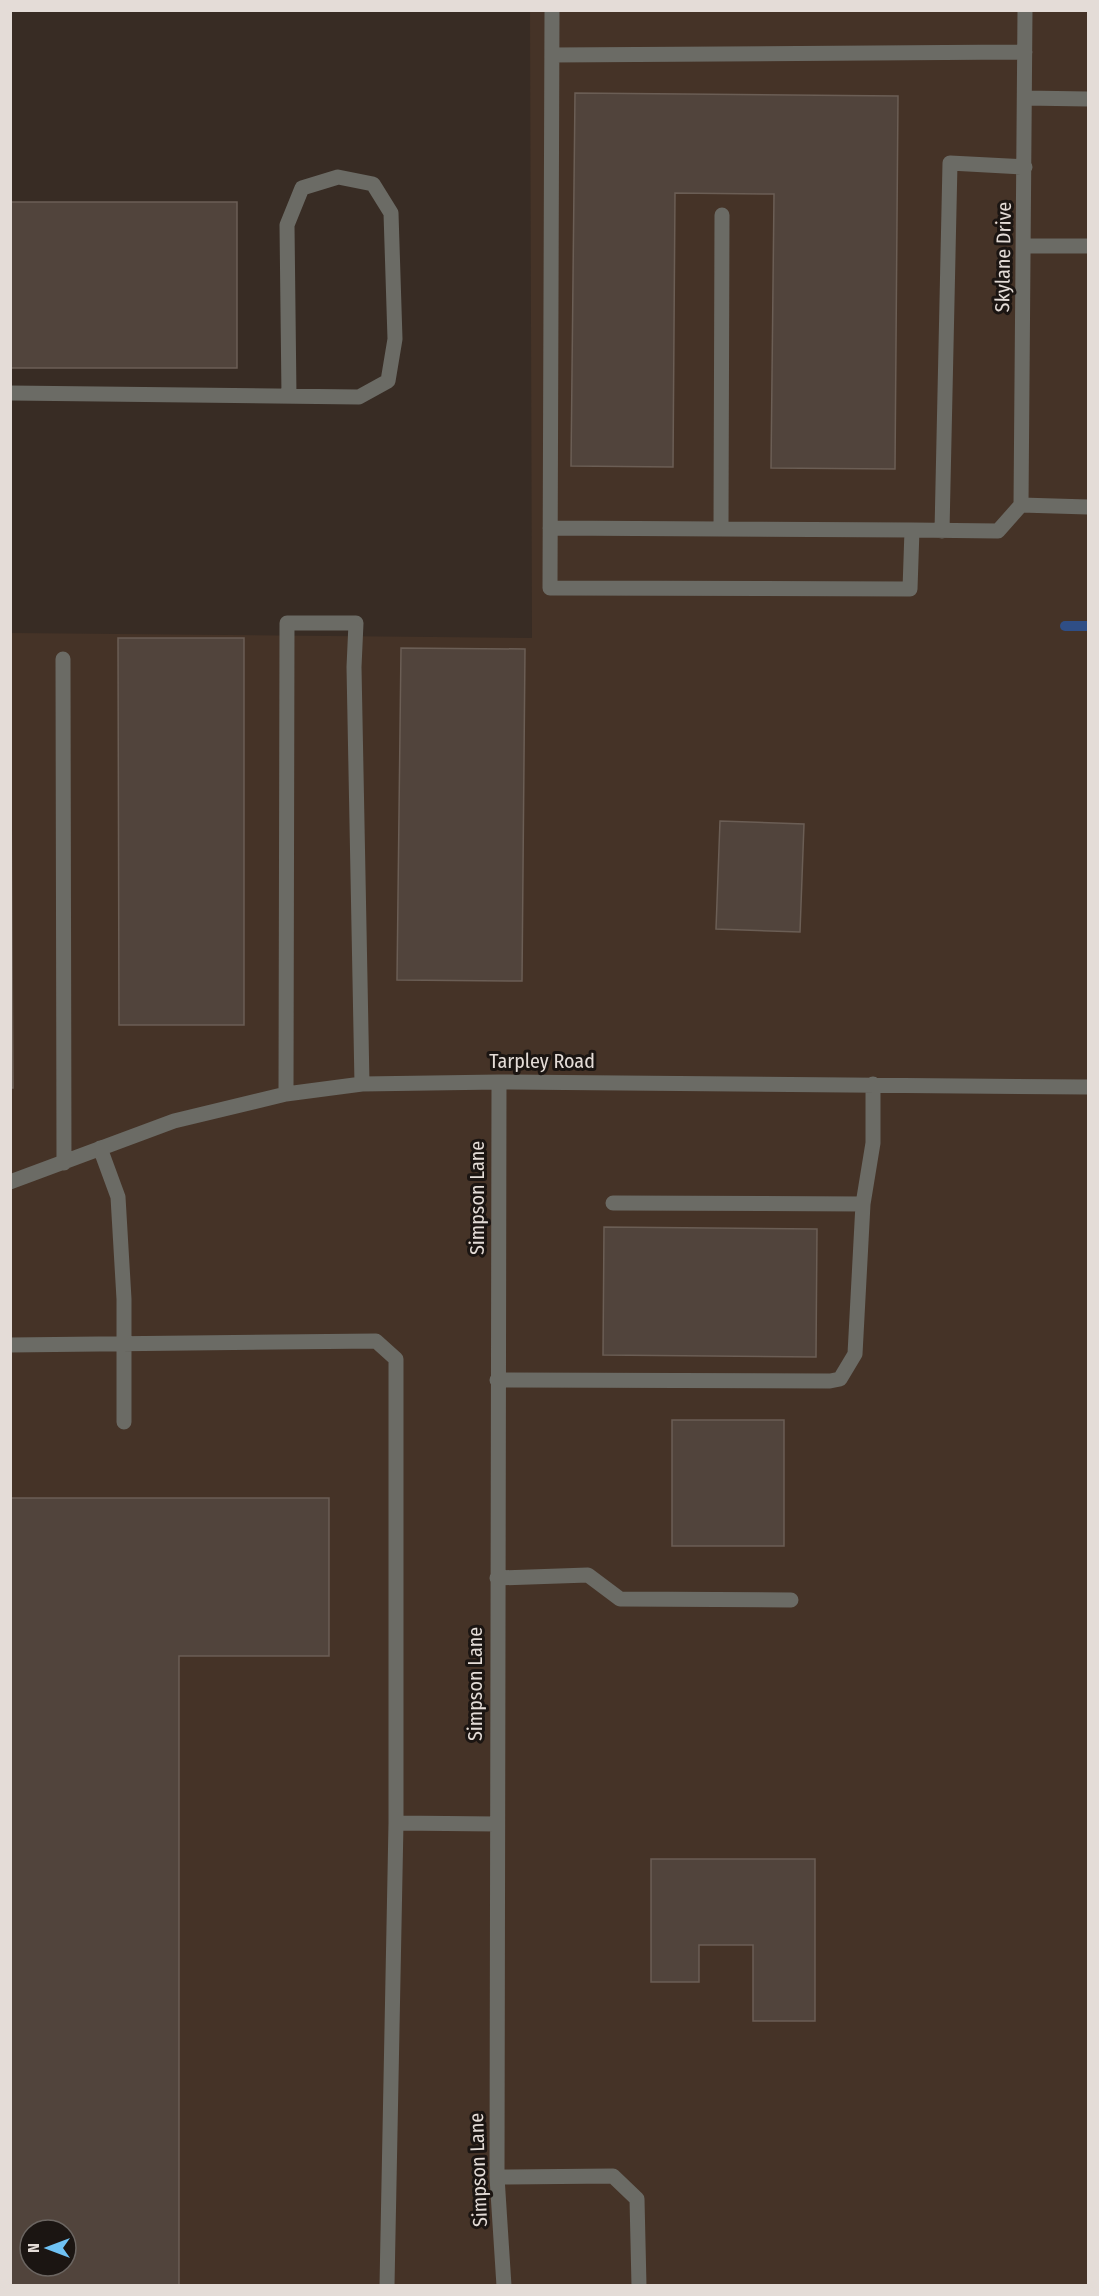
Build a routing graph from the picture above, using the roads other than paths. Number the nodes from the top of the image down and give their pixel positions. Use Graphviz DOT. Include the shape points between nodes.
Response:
graph roads {
  1 [pos="552,10"];
  2 [pos="1025,10"];
  3 [pos="1025,52"];
  4 [pos="552,55"];
  5 [pos="1025,98"];
  6 [pos="1089,99"];
  7 [pos="1025,166"];
  8 [pos="722,215"];
  9 [pos="1024,246"];
  10 [pos="1089,246"];
  11 [pos="10,393"];
  12 [pos="288,396"];
  13 [pos="1021,505"];
  14 [pos="1089,507"];
  15 [pos="549,528"];
  16 [pos="721,529"];
  17 [pos="912,530"];
  18 [pos="942,531"];
  19 [pos="63,659"];
  20 [pos="499,1082"];
  21 [pos="362,1084"];
  22 [pos="873,1084"];
  23 [pos="1089,1087"];
  24 [pos="286,1094"];
  25 [pos="100,1148"];
  26 [pos="64,1163"];
  27 [pos="10,1182"];
  28 [pos="613,1203"];
  29 [pos="863,1204"];
  30 [pos="124,1344"];
  31 [pos="10,1346"];
  32 [pos="496,1380"];
  33 [pos="124,1422"];
  34 [pos="496,1578"];
  35 [pos="792,1600"];
  36 [pos="396,1823"];
  37 [pos="496,1824"];
  38 [pos="496,2177"];
  39 [pos="387,2286"];
  40 [pos="504,2286"];
  41 [pos="639,2286"];
  1 -- 4 [label="street"];
  2 -- 3 [label="street, Skylane Drive"];
  3 -- 4 [label="street"];
  3 -- 5 [label="street, Skylane Drive"];
  4 -- 15 [label="street"];
  5 -- 6 [label="street"];
  5 -- 7 [label="street, Skylane Drive"];
  7 -- 9 [label="street, Skylane Drive"];
  7 -- 18 [label="street" via="951,163"];
  8 -- 16 [label="street"];
  9 -- 10 [label="street"];
  9 -- 13 [label="street, Skylane Drive"];
  11 -- 12 [label="street"];
  12 -- 12 [label="street" via="359,397 388,381 394,339 391,213 373,184 338,177 302,188 287,225"];
  13 -- 14 [label="street"];
  13 -- 18 [label="street" via="998,531"];
  15 -- 16 [label="street"];
  15 -- 17 [label="street" via="549,588 910,589"];
  16 -- 17 [label="street"];
  17 -- 18 [label="street"];
  19 -- 26 [label="street"];
  20 -- 21 [label="street, Tarpley Road"];
  20 -- 22 [label="street, Tarpley Road"];
  20 -- 32 [label="street, Simpson Lane"];
  21 -- 24 [label="street, Tarpley Road"];
  21 -- 24 [label="street" via="356,622 287,622"];
  22 -- 23 [label="street, Tarpley Road"];
  22 -- 29 [label="street" via="873,1143"];
  24 -- 25 [label="street, Tarpley Road" via="174,1121"];
  25 -- 26 [label="street, Tarpley Road"];
  25 -- 30 [label="street" via="118,1197"];
  26 -- 27 [label="street, Tarpley Road"];
  28 -- 29 [label="street"];
  29 -- 32 [label="street" via="855,1354 840,1379"];
  30 -- 31 [label="street"];
  30 -- 33 [label="street"];
  30 -- 36 [label="street" via="375,1341 396,1359"];
  32 -- 34 [label="street, Simpson Lane"];
  34 -- 35 [label="street" via="588,1575 620,1599"];
  34 -- 37 [label="street, Simpson Lane"];
  36 -- 37 [label="street"];
  36 -- 39 [label="street"];
  37 -- 38 [label="street, Simpson Lane"];
  38 -- 40 [label="street, Simpson Lane"];
  38 -- 41 [label="street" via="614,2176 637,2199"];
}
